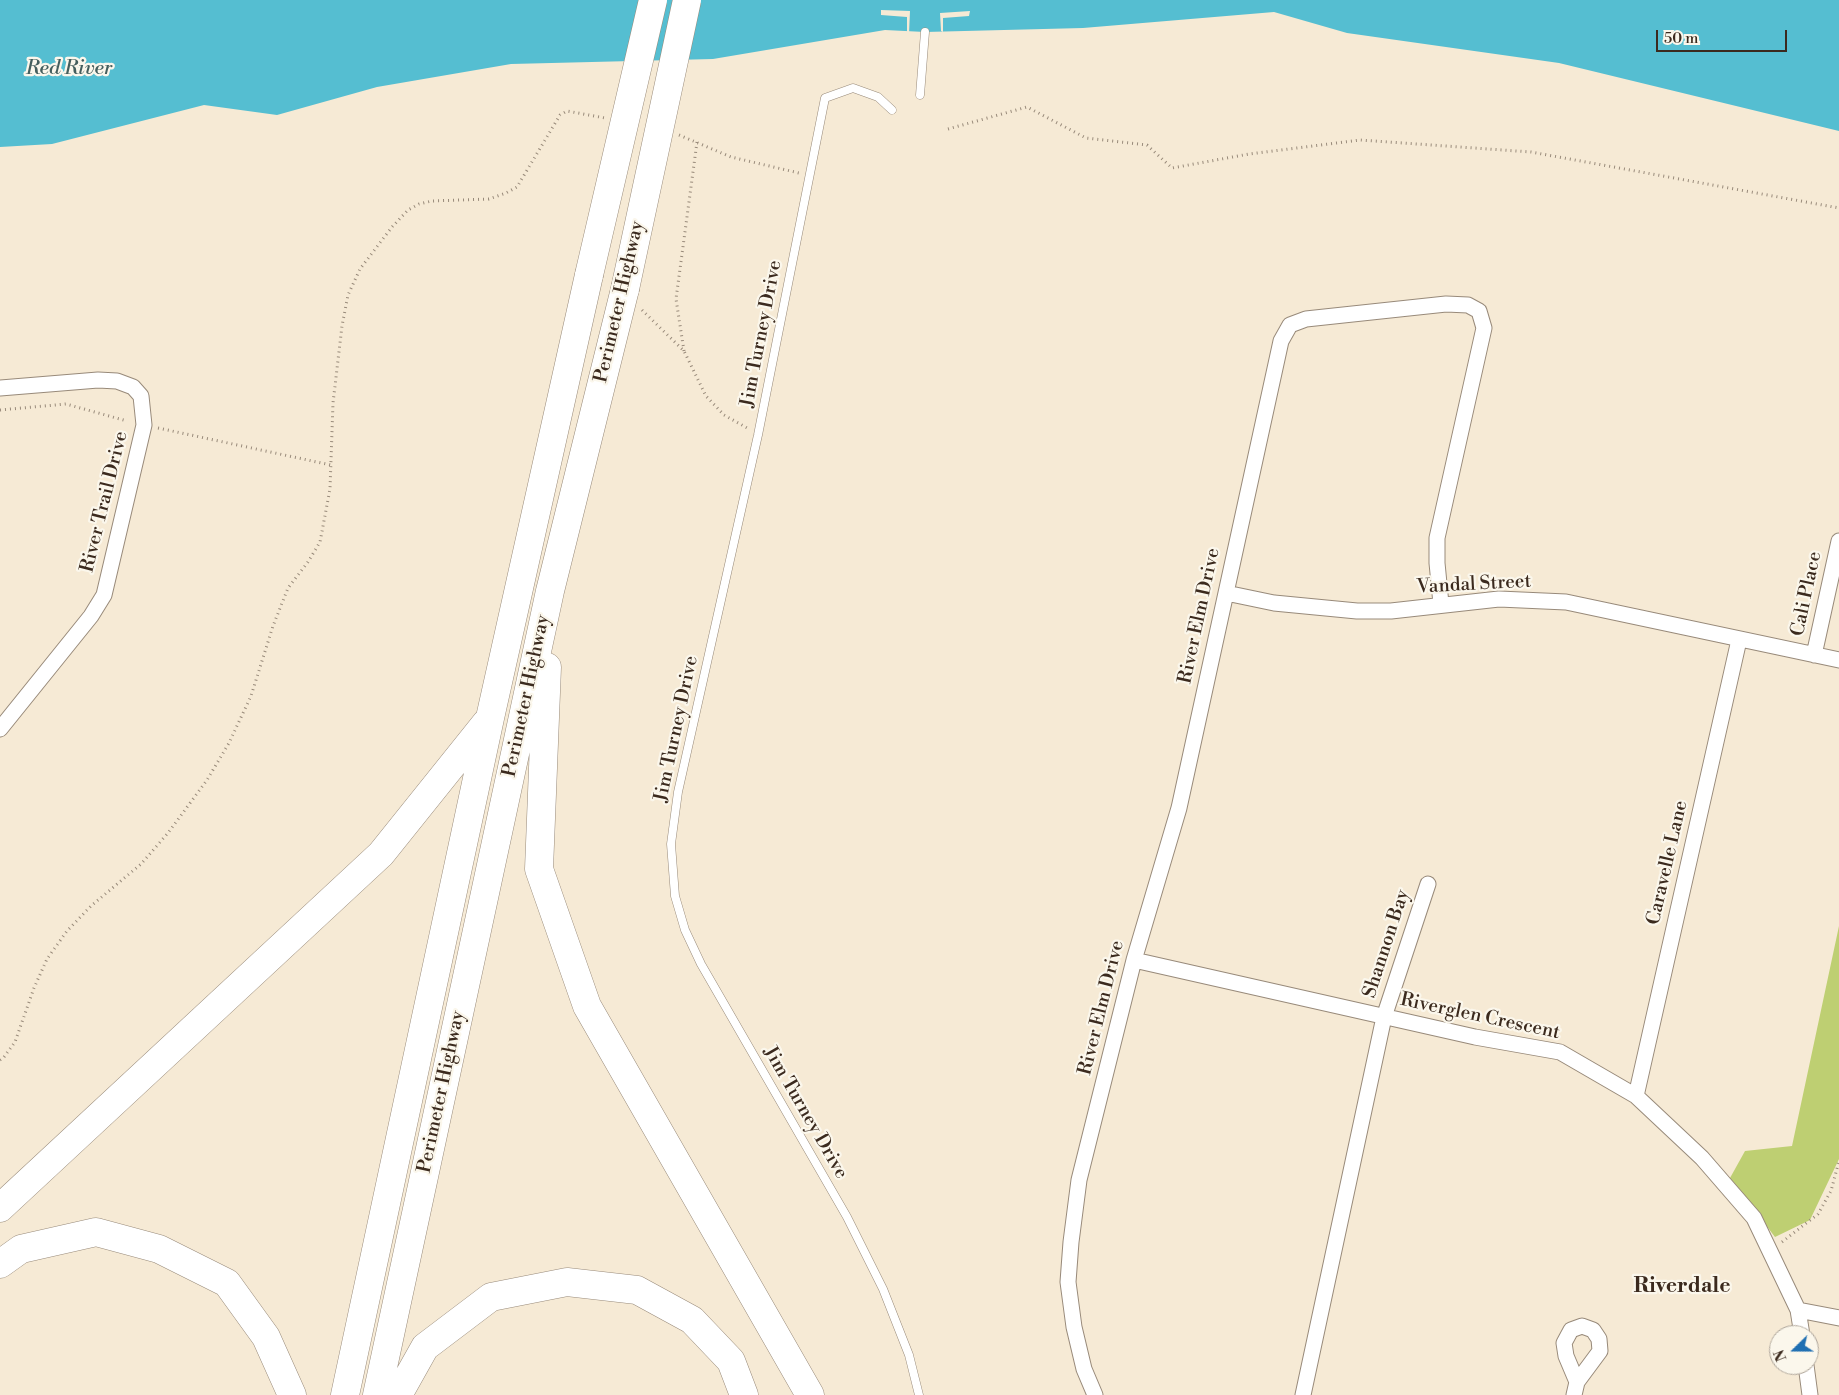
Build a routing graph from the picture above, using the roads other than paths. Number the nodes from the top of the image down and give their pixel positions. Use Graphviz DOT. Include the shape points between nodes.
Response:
graph roads {
  1 [pos="653,0"];
  2 [pos="687,0"];
  3 [pos="925,32"];
  4 [pos="920,95"];
  5 [pos="892,110"];
  6 [pos="0,388"];
  7 [pos="1839,541"];
  8 [pos="550,591"];
  9 [pos="1226,593"];
  10 [pos="1441,604"];
  11 [pos="1739,640"];
  12 [pos="1814,655"];
  13 [pos="1839,660"];
  14 [pos="490,718"];
  15 [pos="0,729"];
  16 [pos="1428,884"];
  17 [pos="1134,960"];
  18 [pos="1384,1017"];
  19 [pos="1636,1096"];
  20 [pos="0,1208"];
  21 [pos="0,1264"];
  22 [pos="1798,1310"];
  23 [pos="1839,1318"];
  24 [pos="1800,1325"];
  25 [pos="1807,1375"];
  26 [pos="292,1395"];
  27 [pos="345,1395"];
  28 [pos="377,1395"];
  29 [pos="398,1395"];
  30 [pos="744,1395"];
  31 [pos="810,1395"];
  32 [pos="919,1395"];
  33 [pos="1095,1395"];
  34 [pos="1303,1395"];
  35 [pos="1810,1395"];
  1 -- 14 [label="highway, Perimeter Highway, bridge"];
  2 -- 8 [label="highway, Perimeter Highway, bridge" via="633,299"];
  3 -- 4 [label="lane"];
  5 -- 32 [label="lane, Jim Turney Drive" via="878,97 852,88 825,98 758,435 678,792 671,844 675,896 685,930 883,1289 909,1356"];
  6 -- 15 [label="street, River Trail Drive" via="118,381 134,386 141,396 144,425 104,595 91,616"];
  7 -- 12 [label="street, Cali Place"];
  8 -- 28 [label="highway, Perimeter Highway"];
  8 -- 31 [label="highway" via="539,870 587,1006"];
  9 -- 10 [label="street, Vandal Street" via="1274,603 1357,611 1391,611"];
  9 -- 10 [label="street, River Elm Drive" via="1281,341 1290,325 1306,320 1446,304 1468,305 1479,311 1484,328 1437,538"];
  9 -- 17 [label="street, River Elm Drive" via="1179,808"];
  10 -- 11 [label="street, Vandal Street" via="1498,600 1566,602"];
  11 -- 12 [label="street, Vandal Street"];
  11 -- 19 [label="street, Caravelle Lane"];
  12 -- 13 [label="street, Vandal Street"];
  14 -- 20 [label="highway" via="381,854"];
  14 -- 27 [label="highway, Perimeter Highway"];
  16 -- 18 [label="street, Shannon Bay"];
  17 -- 18 [label="street, Riverglen Crescent"];
  17 -- 33 [label="street, River Elm Drive" via="1079,1180 1071,1242 1068,1282 1074,1327 1084,1369"];
  18 -- 19 [label="street, Riverglen Crescent" via="1560,1052"];
  18 -- 34 [label="street"];
  19 -- 22 [label="street, Riverglen Crescent" via="1702,1158 1754,1218"];
  21 -- 26 [label="highway" via="21,1249 96,1232 159,1249 227,1283 266,1337"];
  22 -- 23 [label="street"];
  22 -- 24 [label="street, Riverglen Crescent"];
  25 -- 35 [label="street"];
  29 -- 30 [label="highway" via="425,1347 492,1297 567,1282 637,1290 692,1320 731,1361"];
}
